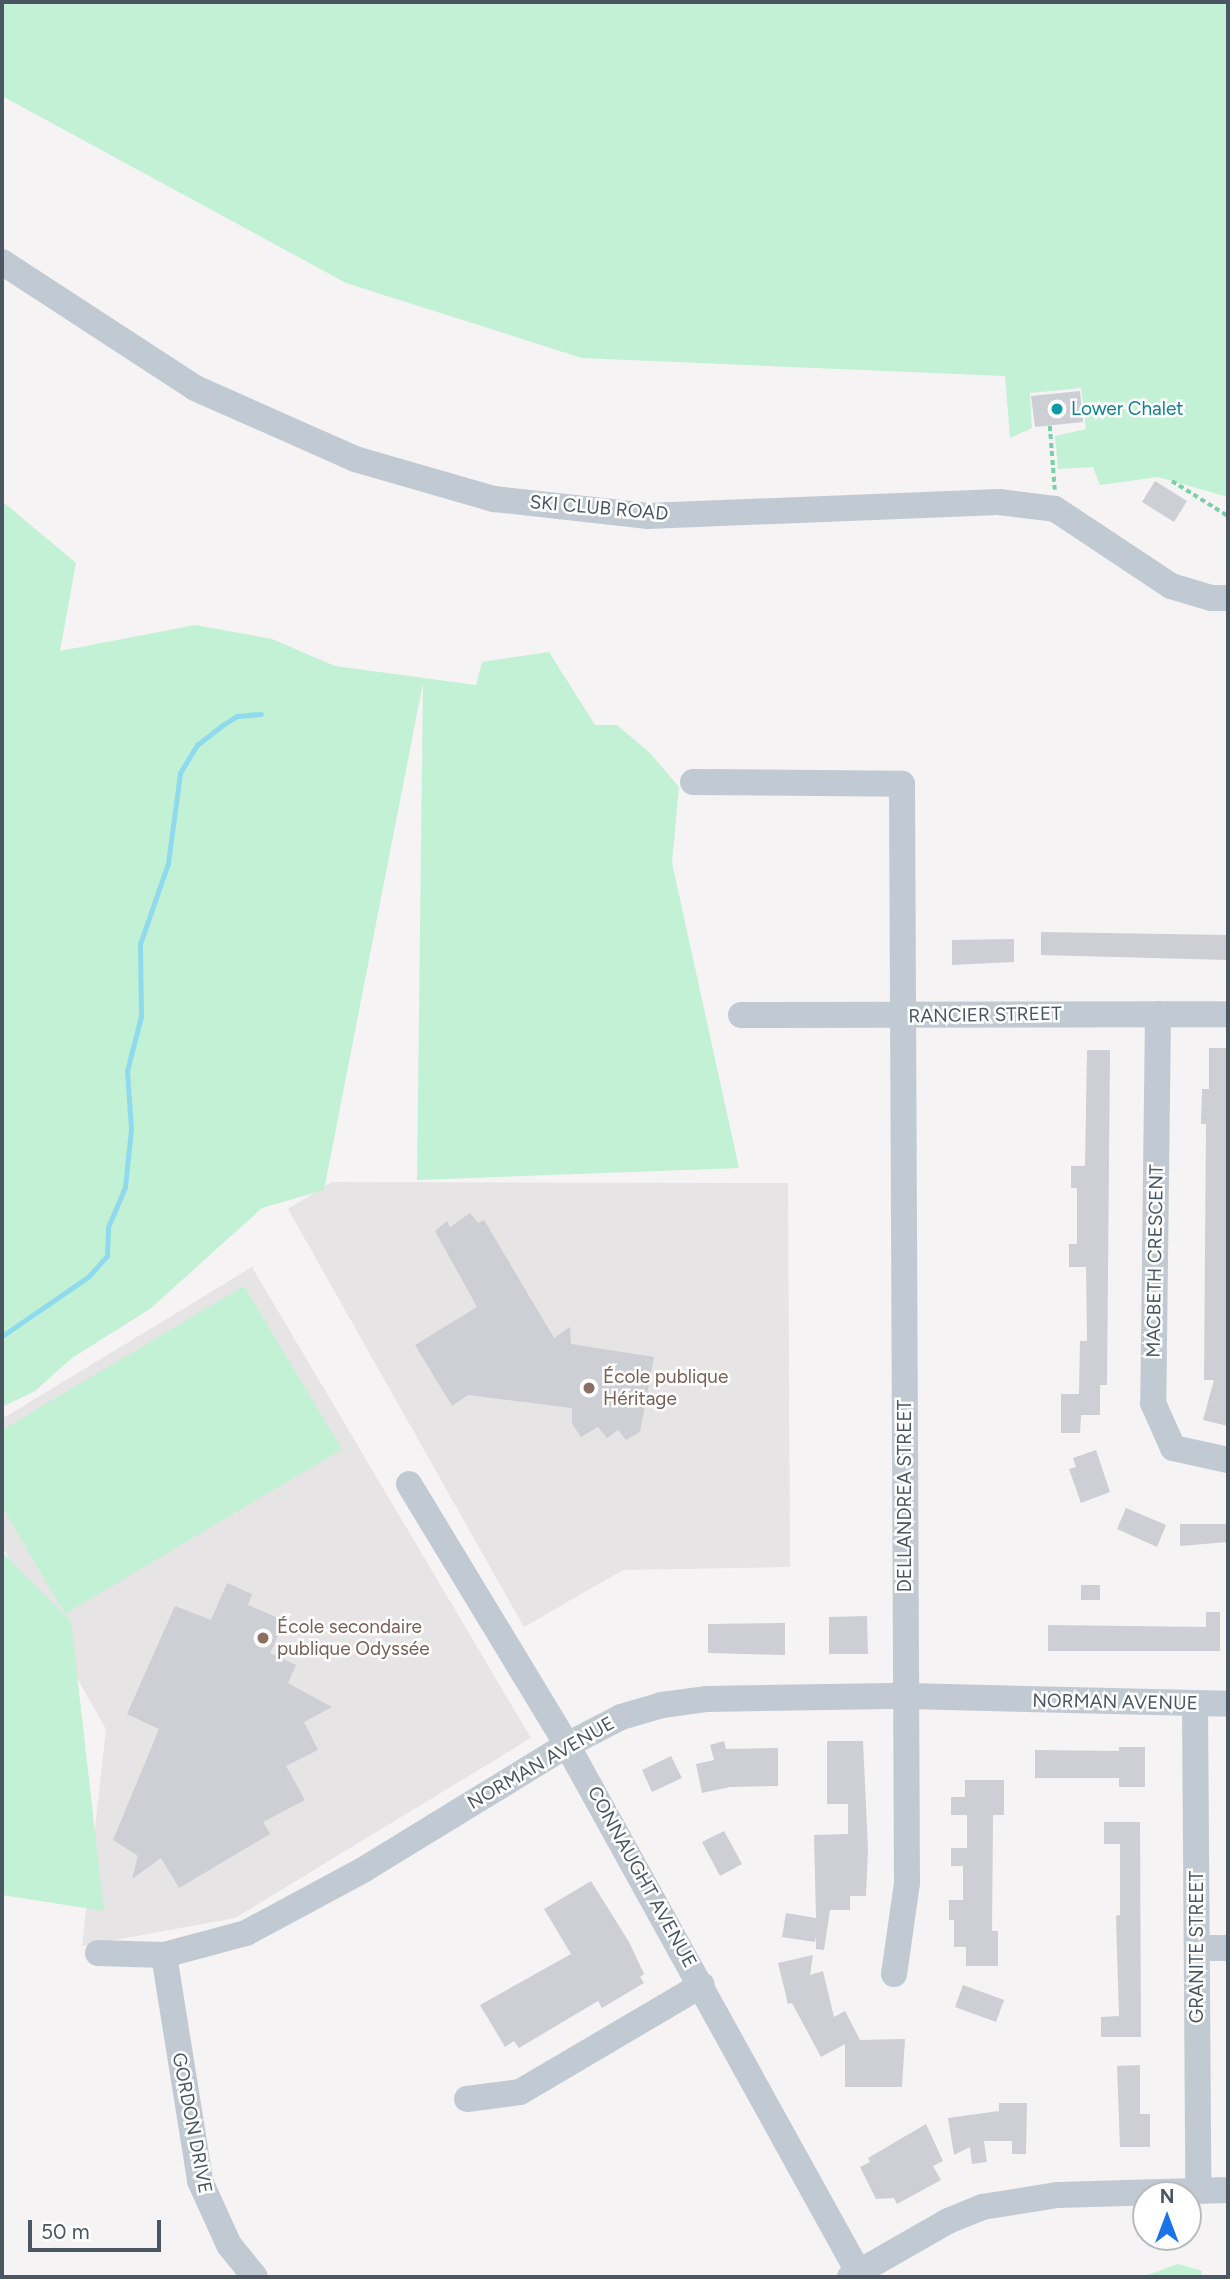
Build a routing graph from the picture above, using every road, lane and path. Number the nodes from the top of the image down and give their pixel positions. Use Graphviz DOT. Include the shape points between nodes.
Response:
graph roads {
  1 [pos="2,262"];
  2 [pos="1050,426"];
  3 [pos="1055,480"];
  4 [pos="1172,481"];
  5 [pos="1228,516"];
  6 [pos="1228,598"];
  7 [pos="693,782"];
  8 [pos="1158,1014"];
  9 [pos="1228,1014"];
  10 [pos="741,1016"];
  11 [pos="901,1016"];
  12 [pos="1228,1460"];
  13 [pos="409,1484"];
  14 [pos="907,1696"];
  15 [pos="1195,1704"];
  16 [pos="1228,1704"];
  17 [pos="567,1745"];
  18 [pos="1198,1948"];
  19 [pos="1228,1948"];
  20 [pos="98,1953"];
  21 [pos="164,1955"];
  22 [pos="894,1974"];
  23 [pos="702,1985"];
  24 [pos="467,2099"];
  25 [pos="1198,2181"];
  26 [pos="1202,2190"];
  27 [pos="1228,2190"];
  28 [pos="1132,2193"];
  29 [pos="857,2276"];
  30 [pos="255,2277"];
  1 -- 6 [label="street, SKI CLUB ROAD" via="195,388 355,459 494,499 648,516 999,502 1055,509 1171,586 1211,598"];
  2 -- 3 [label="path"];
  4 -- 5 [label="path"];
  7 -- 11 [label="street, DELLANDREA STREET" via="902,784"];
  8 -- 9 [label="street, RANCIER STREET"];
  8 -- 11 [label="street, RANCIER STREET"];
  8 -- 12 [label="street, MACBETH CRESCENT" via="1153,1403 1173,1448"];
  10 -- 11 [label="street, RANCIER STREET"];
  11 -- 14 [label="street, DELLANDREA STREET"];
  13 -- 17 [label="street, CONNAUGHT AVENUE"];
  14 -- 15 [label="street, NORMAN AVENUE"];
  14 -- 17 [label="street, NORMAN AVENUE" via="706,1699 621,1717"];
  14 -- 22 [label="street, DELLANDREA STREET" via="907,1883"];
  15 -- 16 [label="street, NORMAN AVENUE"];
  15 -- 18 [label="street, GRANITE STREET"];
  17 -- 21 [label="street, NORMAN AVENUE" via="363,1870 246,1933"];
  17 -- 23 [label="street, CONNAUGHT AVENUE"];
  18 -- 19 [label="street"];
  18 -- 25 [label="street, GRANITE STREET"];
  20 -- 21 [label="street, NORMAN AVENUE"];
  21 -- 30 [label="street, GORDON DRIVE" via="200,2181 229,2245"];
  23 -- 24 [label="street" via="520,2092"];
  23 -- 29 [label="street, CONNAUGHT AVENUE"];
  26 -- 27 [label="street"];
  28 -- 29 [label="street" via="1058,2196 982,2207"];
}
